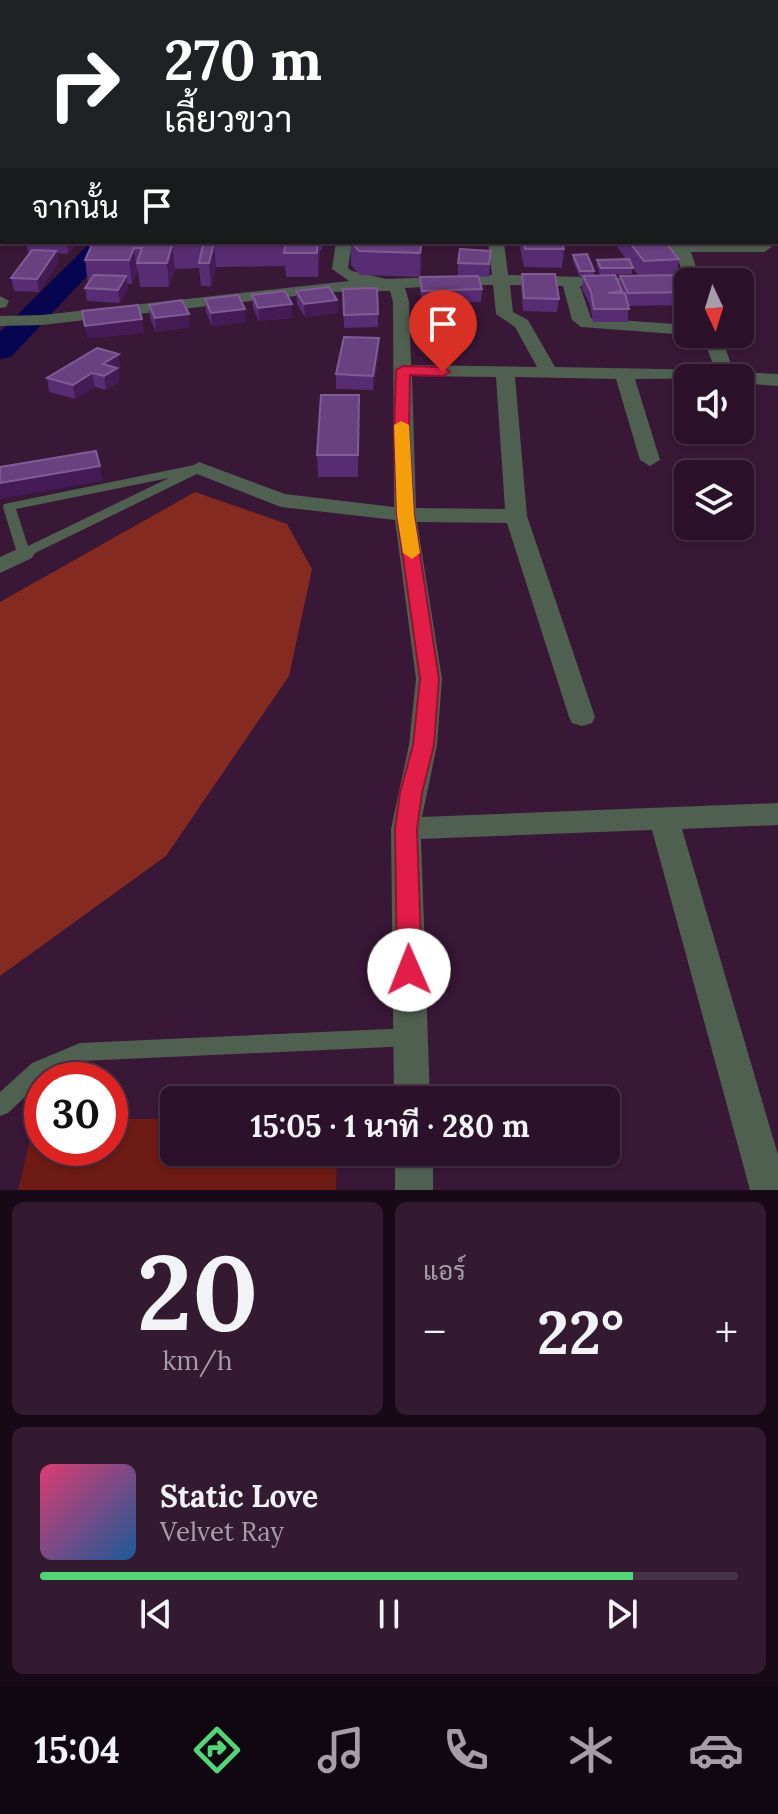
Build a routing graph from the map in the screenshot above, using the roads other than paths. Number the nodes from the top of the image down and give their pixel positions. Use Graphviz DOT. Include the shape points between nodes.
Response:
graph roads {
  1 [pos="344,244"];
  2 [pos="496,244"];
  3 [pos="681,247"];
  4 [pos="764,247"];
  5 [pos="658,248"];
  6 [pos="688,268"];
  7 [pos="501,280"];
  8 [pos="570,280"];
  9 [pos="633,281"];
  10 [pos="388,284"];
  11 [pos="4,321"];
  12 [pos="674,329"];
  13 [pos="403,370"];
  14 [pos="505,372"];
  15 [pos="549,372"];
  16 [pos="624,373"];
  17 [pos="674,374"];
  18 [pos="754,378"];
  19 [pos="778,380"];
  20 [pos="650,460"];
  21 [pos="199,468"];
  22 [pos="405,515"];
  23 [pos="516,516"];
  24 [pos="24,553"];
  25 [pos="0,566"];
  26 [pos="582,717"];
  27 [pos="778,814"];
  28 [pos="664,819"];
  29 [pos="406,829"];
  30 [pos="411,1037"];
  31 [pos="412,1086"];
  32 [pos="0,1106"];
  33 [pos="414,1166"];
  34 [pos="414,1190"];
  35 [pos="769,1190"];
  1 -- 10 [label="street" via="340,269 350,278"];
  2 -- 7 [label="street"];
  3 -- 4 [label="street"];
  3 -- 5 [label="street"];
  3 -- 6 [label="street"];
  7 -- 8 [label="street"];
  7 -- 10 [label="street"];
  7 -- 15 [label="street" via="505,314 522,324"];
  8 -- 9 [label="street"];
  8 -- 12 [label="street" via="581,320 587,323"];
  10 -- 11 [label="street"];
  10 -- 13 [label="street" via="397,288 401,302"];
  13 -- 14 [label="street"];
  13 -- 22 [label="street"];
  14 -- 15 [label="street"];
  14 -- 23 [label="street"];
  15 -- 16 [label="street"];
  16 -- 17 [label="street"];
  16 -- 20 [label="street"];
  18 -- 19 [label="street"];
  21 -- 22 [label="street" via="281,500"];
  21 -- 24 [label="lane"];
  21 -- 24 [label="lane" via="9,507"];
  22 -- 23 [label="street"];
  22 -- 29 [label="street" via="429,679 423,745"];
  23 -- 26 [label="street"];
  24 -- 25 [label="street"];
  27 -- 28 [label="street"];
  28 -- 29 [label="street"];
  28 -- 35 [label="street"];
  29 -- 30 [label="street"];
  30 -- 31 [label="street"];
  30 -- 32 [label="lane" via="80,1052 39,1070"];
  33 -- 34 [label="street"];
}
